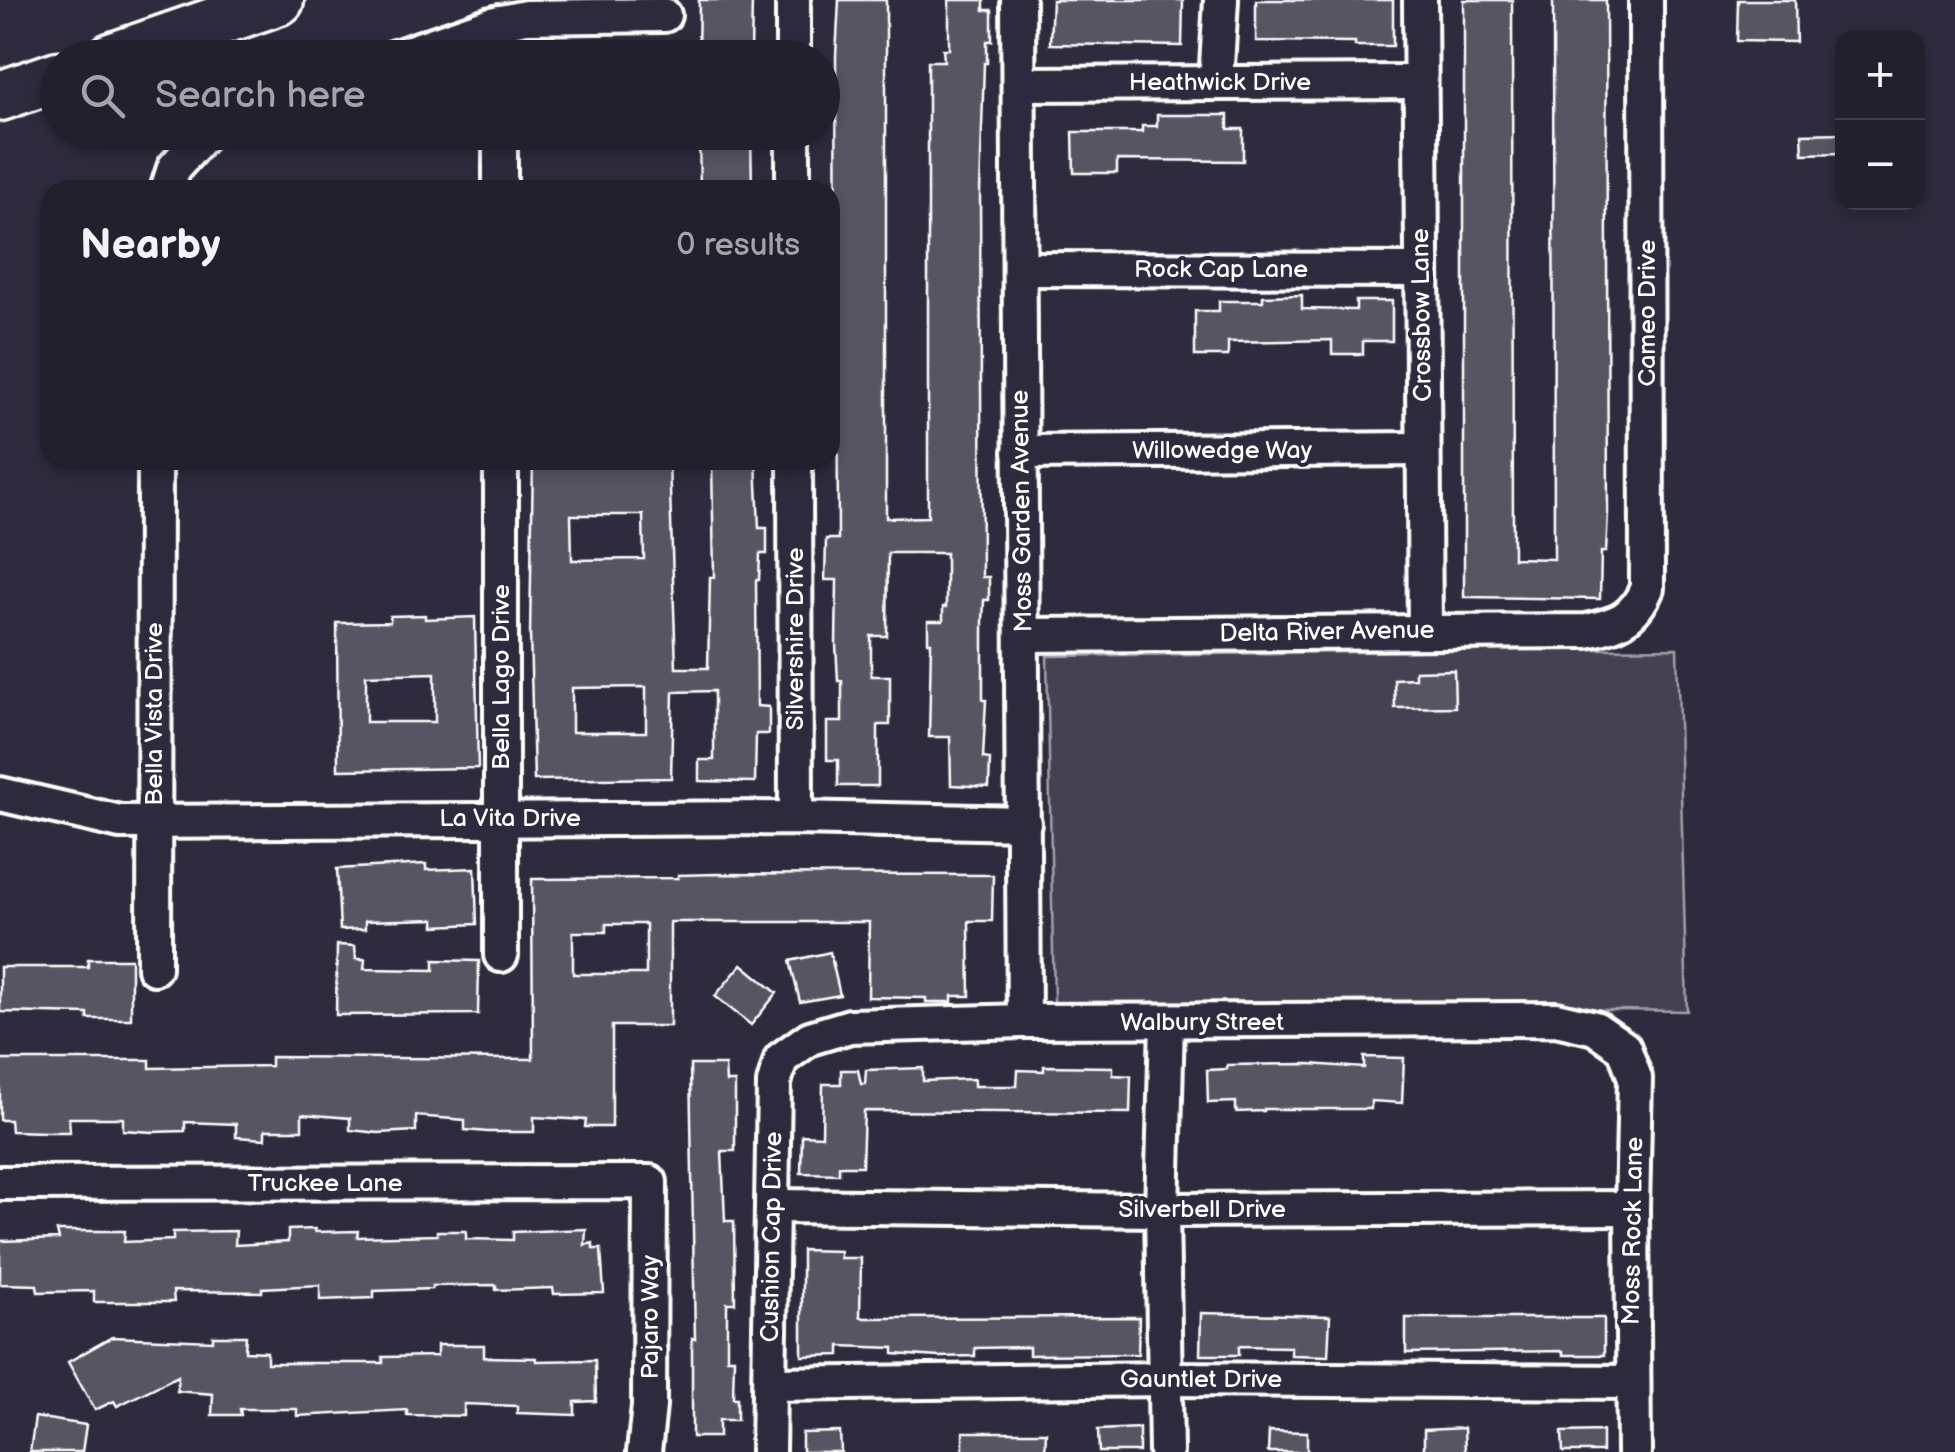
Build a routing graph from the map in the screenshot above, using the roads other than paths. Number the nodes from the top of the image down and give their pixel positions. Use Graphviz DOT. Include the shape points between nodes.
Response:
graph roads {
  1 [pos="279,0"];
  2 [pos="792,0"];
  3 [pos="1018,0"];
  4 [pos="1220,0"];
  5 [pos="1420,0"];
  6 [pos="1646,0"];
  7 [pos="664,15"];
  8 [pos="500,22"];
  9 [pos="163,40"];
  10 [pos="446,40"];
  11 [pos="500,40"];
  12 [pos="793,40"];
  13 [pos="40,82"];
  14 [pos="1216,82"];
  15 [pos="1420,82"];
  16 [pos="1020,84"];
  17 [pos="0,96"];
  18 [pos="193,150"];
  19 [pos="500,150"];
  20 [pos="793,150"];
  21 [pos="171,179"];
  22 [pos="500,180"];
  23 [pos="793,180"];
  24 [pos="1021,269"];
  25 [pos="1421,270"];
  26 [pos="1423,448"];
  27 [pos="1020,452"];
  28 [pos="154,470"];
  29 [pos="501,470"];
  30 [pos="794,470"];
  31 [pos="1628,619"];
  32 [pos="1425,631"];
  33 [pos="1024,635"];
  34 [pos="0,794"];
  35 [pos="502,818"];
  36 [pos="796,818"];
  37 [pos="154,823"];
  38 [pos="1024,823"];
  39 [pos="502,954"];
  40 [pos="154,968"];
  41 [pos="1024,1021"];
  42 [pos="1167,1022"];
  43 [pos="1595,1028"];
  44 [pos="810,1038"];
  45 [pos="650,1182"];
  46 [pos="0,1183"];
  47 [pos="773,1206"];
  48 [pos="1632,1208"];
  49 [pos="1162,1210"];
  50 [pos="1167,1378"];
  51 [pos="1632,1382"];
  52 [pos="770,1384"];
  53 [pos="644,1452"];
  54 [pos="768,1452"];
  55 [pos="1166,1452"];
  56 [pos="1634,1452"];
  1 -- 9 [label="highway"];
  2 -- 12 [label="street"];
  3 -- 16 [label="street, Moss Garden Avenue"];
  4 -- 14 [label="street"];
  5 -- 15 [label="street, Crossbow Lane"];
  6 -- 31 [label="street, Cameo Drive" via="1648,588"];
  7 -- 8 [label="street"];
  8 -- 10 [label="street"];
  8 -- 11 [label="street"];
  13 -- 17 [label="highway"];
  14 -- 15 [label="street, Heathwick Drive"];
  14 -- 16 [label="street, Heathwick Drive"];
  15 -- 25 [label="street, Crossbow Lane"];
  16 -- 24 [label="street, Moss Garden Avenue"];
  18 -- 21 [label="street"];
  19 -- 22 [label="street"];
  20 -- 23 [label="street"];
  24 -- 25 [label="street, Rock Cap Lane"];
  24 -- 27 [label="street, Moss Garden Avenue"];
  25 -- 26 [label="street, Crossbow Lane"];
  26 -- 27 [label="street, Willowedge Way"];
  26 -- 32 [label="street, Crossbow Lane"];
  27 -- 33 [label="street, Moss Garden Avenue"];
  28 -- 37 [label="street, Bella Vista Drive"];
  29 -- 35 [label="street, Bella Lago Drive"];
  30 -- 36 [label="street, Silvershire Drive"];
  31 -- 32 [label="street, Delta River Avenue" via="1587,630"];
  32 -- 33 [label="street, Delta River Avenue"];
  33 -- 38 [label="street, Moss Garden Avenue"];
  34 -- 37 [label="street, La Vita Drive" via="120,822"];
  35 -- 36 [label="street, La Vita Drive"];
  35 -- 37 [label="street, La Vita Drive"];
  35 -- 39 [label="street, Bella Lago Drive"];
  36 -- 38 [label="street, La Vita Drive"];
  37 -- 40 [label="street, Bella Vista Drive"];
  38 -- 41 [label="street, Moss Garden Avenue"];
  41 -- 42 [label="street, Walbury Street"];
  41 -- 44 [label="street, Walbury Street" via="850,1026"];
  42 -- 43 [label="street, Walbury Street" via="1561,1019"];
  42 -- 49 [label="street"];
  43 -- 48 [label="street, Moss Rock Lane" via="1624,1048 1635,1078"];
  44 -- 47 [label="street, Cushion Cap Drive" via="781,1059 774,1083"];
  45 -- 46 [label="street, Truckee Lane"];
  45 -- 53 [label="street, Pajaro Way"];
  47 -- 49 [label="street, Silverbell Drive"];
  47 -- 52 [label="street, Cushion Cap Drive"];
  48 -- 49 [label="street, Silverbell Drive"];
  48 -- 51 [label="street, Moss Rock Lane"];
  49 -- 50 [label="street"];
  50 -- 51 [label="street, Gauntlet Drive"];
  50 -- 52 [label="street, Gauntlet Drive"];
  50 -- 55 [label="street"];
  51 -- 56 [label="street, Moss Rock Lane"];
  52 -- 54 [label="street, Cushion Cap Drive"];
}
